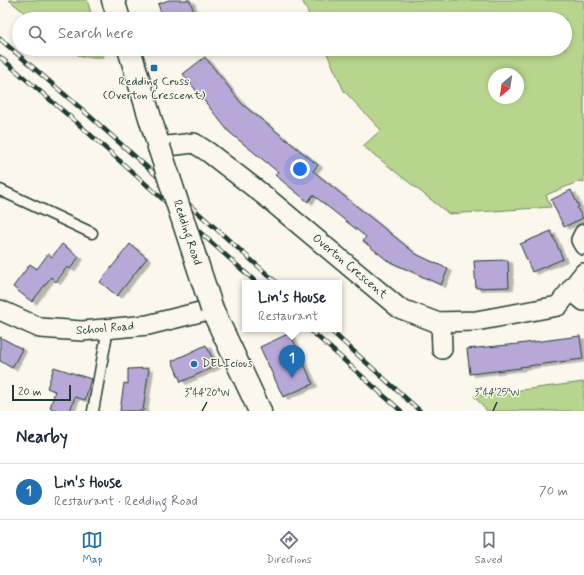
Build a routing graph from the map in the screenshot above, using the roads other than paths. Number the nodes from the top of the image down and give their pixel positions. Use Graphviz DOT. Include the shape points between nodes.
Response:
graph roads {
  1 [pos="113,0"];
  2 [pos="117,12"];
  3 [pos="131,56"];
  4 [pos="159,147"];
  5 [pos="0,190"];
  6 [pos="92,233"];
  7 [pos="584,234"];
  8 [pos="584,245"];
  9 [pos="584,274"];
  10 [pos="577,296"];
  11 [pos="212,309"];
  12 [pos="0,310"];
  13 [pos="441,322"];
  14 [pos="108,328"];
  15 [pos="442,349"];
  16 [pos="93,411"];
  17 [pos="260,411"];
  1 -- 2 [label="main road"];
  3 -- 4 [label="main road, Redding Road"];
  4 -- 11 [label="main road, Redding Road, bridge"];
  4 -- 13 [label="street, Overton Crescent" via="194,143 265,196 399,308"];
  5 -- 6 [label="lane"];
  7 -- 8 [label="street" via="581,240"];
  9 -- 10 [label="street, Overton Crescent"];
  10 -- 13 [label="street, Overton Crescent" via="558,306 476,320"];
  11 -- 14 [label="street, School Road" via="148,325"];
  11 -- 17 [label="main road, Redding Road"];
  12 -- 14 [label="street, School Road" via="40,328 82,331"];
  13 -- 15 [label="street"];
  14 -- 16 [label="lane"];
}
